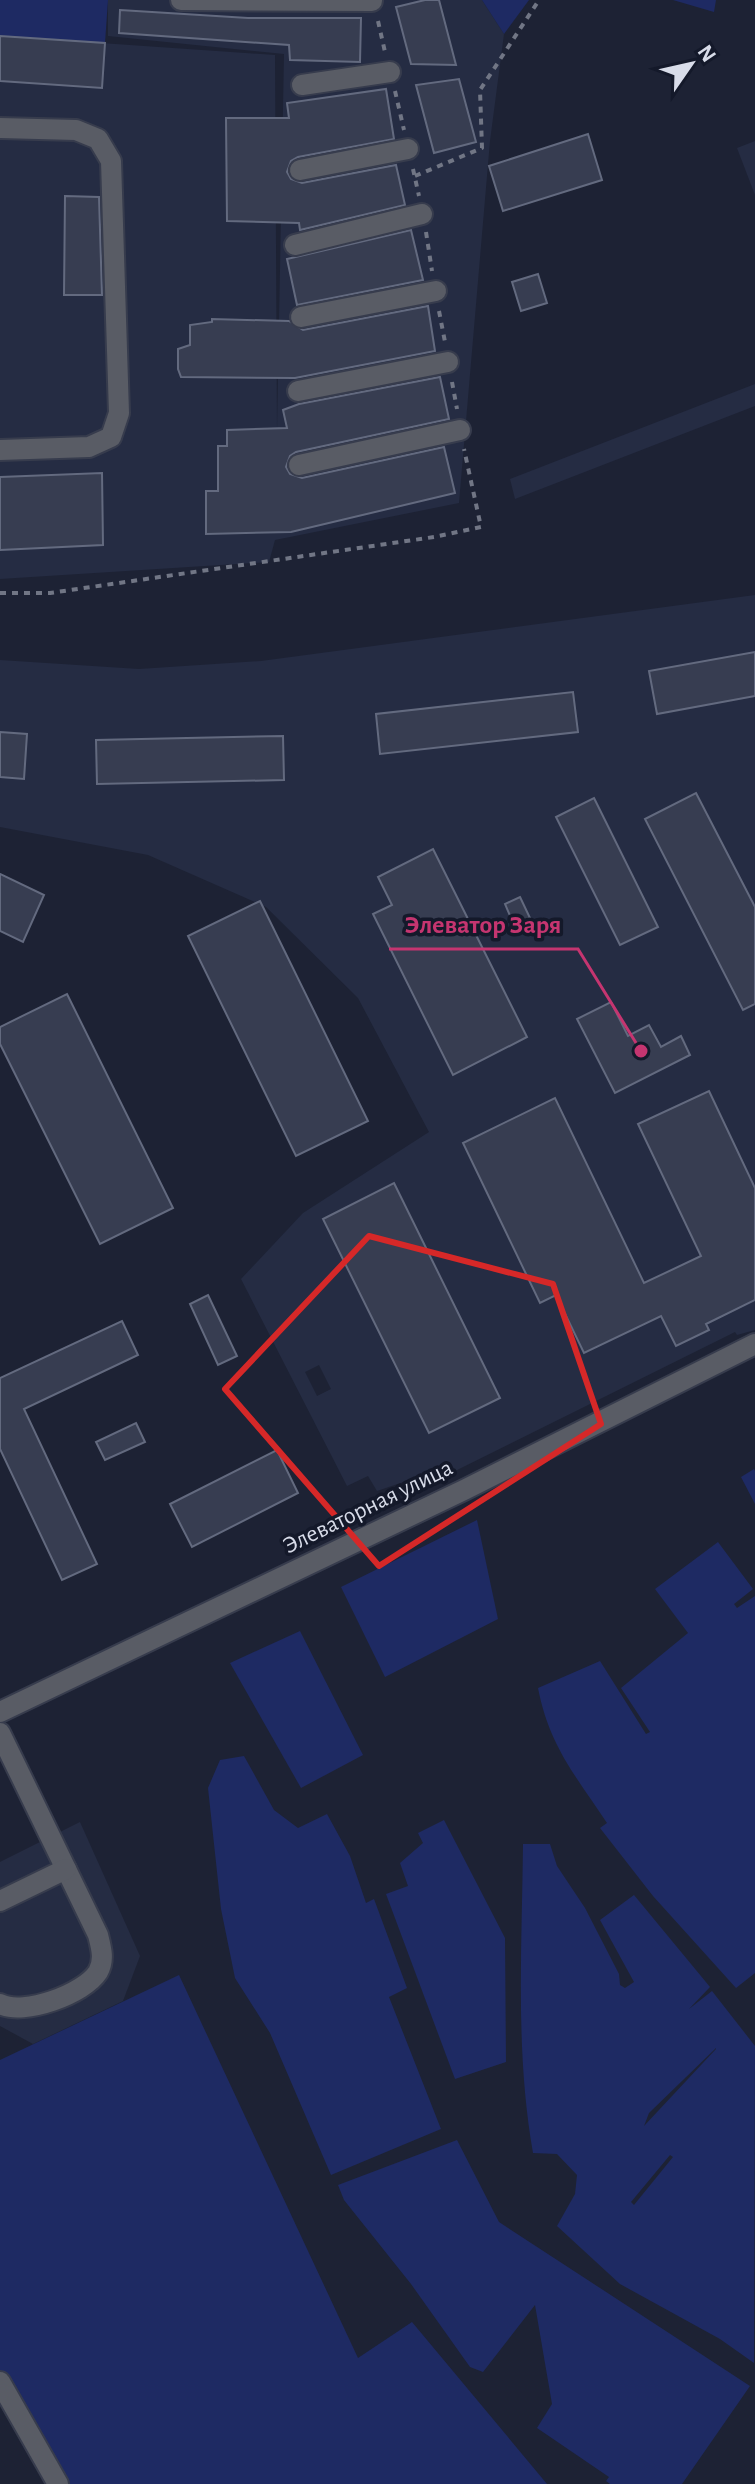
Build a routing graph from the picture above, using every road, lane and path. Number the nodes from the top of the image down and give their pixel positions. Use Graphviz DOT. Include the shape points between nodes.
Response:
graph roads {
  1 [pos="181,0"];
  2 [pos="539,0"];
  3 [pos="372,1"];
  4 [pos="390,72"];
  5 [pos="302,85"];
  6 [pos="0,128"];
  7 [pos="408,149"];
  8 [pos="300,170"];
  9 [pos="414,176"];
  10 [pos="422,214"];
  11 [pos="295,245"];
  12 [pos="436,291"];
  13 [pos="301,317"];
  14 [pos="448,362"];
  15 [pos="298,391"];
  16 [pos="460,430"];
  17 [pos="0,450"];
  18 [pos="299,465"];
  19 [pos="755,1344"];
  20 [pos="0,1712"];
  21 [pos="0,1733"];
  22 [pos="66,1869"];
  23 [pos="0,1901"];
  24 [pos="0,2004"];
  25 [pos="0,2382"];
  26 [pos="58,2484"];
  1 -- 3 [label="street"];
  2 -- 9 [label="path" via="480,90 482,148"];
  4 -- 5 [label="street"];
  6 -- 17 [label="street" via="76,130 98,139 111,161 119,413 111,437 89,447"];
  7 -- 8 [label="street"];
  10 -- 11 [label="street"];
  12 -- 13 [label="street"];
  14 -- 15 [label="street"];
  16 -- 18 [label="street"];
  19 -- 20 [label="street, Элеваторная улица"];
  21 -- 22 [label="street"];
  22 -- 23 [label="street"];
  22 -- 24 [label="street" via="98,1935 98,1971 78,1989 35,2007"];
  25 -- 26 [label="street"];
}
